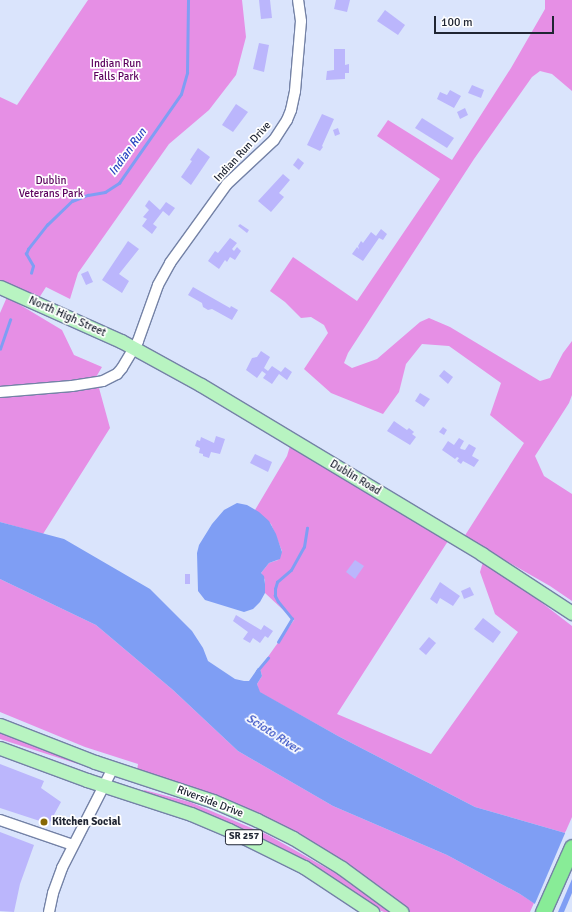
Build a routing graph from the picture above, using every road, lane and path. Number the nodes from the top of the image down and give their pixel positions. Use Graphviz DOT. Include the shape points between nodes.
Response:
graph roads {
  1 [pos="298,0"];
  2 [pos="0,287"];
  3 [pos="134,348"];
  4 [pos="0,392"];
  5 [pos="572,613"];
  6 [pos="0,725"];
  7 [pos="0,748"];
  8 [pos="113,768"];
  9 [pos="104,785"];
  10 [pos="0,820"];
  11 [pos="73,845"];
  12 [pos="572,847"];
  13 [pos="49,912"];
  14 [pos="372,912"];
  15 [pos="402,912"];
  16 [pos="543,912"];
  1 -- 3 [label="street, Indian Run Drive" via="301,21 296,78 293,101 286,120 274,140 227,184 170,263 158,285"];
  2 -- 3 [label="main road, North High Street"];
  3 -- 4 [label="street, Indian Run Drive" via="117,374 103,381"];
  3 -- 5 [label="main road, Dublin Road" via="219,395 437,527"];
  6 -- 8 [label="main road, Riverside Drive / SR 257"];
  7 -- 9 [label="main road, Riverside Drive / SR 257"];
  8 -- 9 [label="street"];
  8 -- 15 [label="main road, Riverside Drive / SR 257" via="213,801 257,820 293,838 342,868"];
  9 -- 11 [label="street"];
  9 -- 14 [label="main road, Riverside Drive / SR 257" via="191,814 255,842 304,868"];
  10 -- 11 [label="street"];
  11 -- 13 [label="street" via="58,877"];
  12 -- 16 [label="highway"];
}
